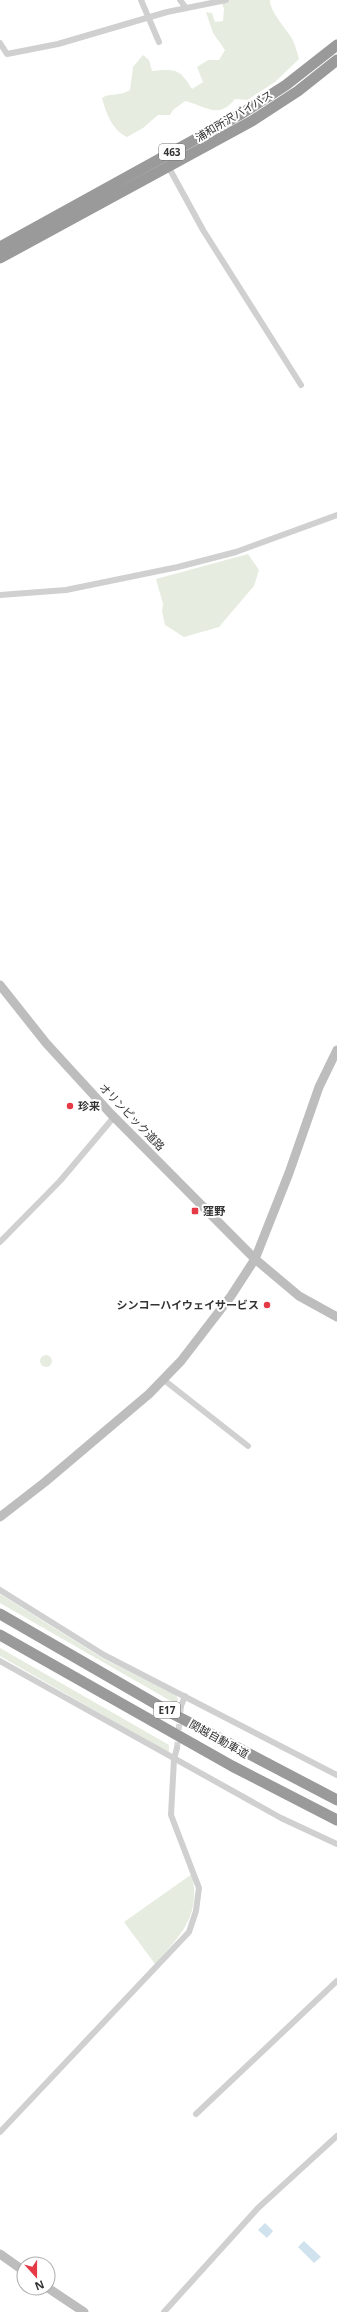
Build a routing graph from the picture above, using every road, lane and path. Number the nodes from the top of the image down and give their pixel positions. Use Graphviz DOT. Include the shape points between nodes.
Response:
graph roads {
  1 [pos="141,0"];
  2 [pos="180,0"];
  3 [pos="226,0"];
  4 [pos="186,8"];
  5 [pos="148,18"];
  6 [pos="159,42"];
  7 [pos="0,43"];
  8 [pos="337,45"];
  9 [pos="337,60"];
  10 [pos="168,166"];
  11 [pos="0,247"];
  12 [pos="0,258"];
  13 [pos="301,384"];
  14 [pos="337,515"];
  15 [pos="0,595"];
  16 [pos="0,985"];
  17 [pos="337,1050"];
  18 [pos="114,1117"];
  19 [pos="0,1242"];
  20 [pos="255,1259"];
  21 [pos="337,1317"];
  22 [pos="164,1380"];
  23 [pos="248,1446"];
  24 [pos="0,1517"];
  25 [pos="0,1590"];
  26 [pos="0,1614"];
  27 [pos="0,1635"];
  28 [pos="0,1661"];
  29 [pos="185,1696"];
  30 [pos="181,1706"];
  31 [pos="177,1748"];
  32 [pos="174,1759"];
  33 [pos="337,1775"];
  34 [pos="337,1800"];
  35 [pos="337,1820"];
  36 [pos="337,1844"];
  37 [pos="337,1981"];
  38 [pos="196,2114"];
  39 [pos="0,2132"];
  40 [pos="337,2136"];
  41 [pos="0,2254"];
  42 [pos="16,2265"];
  43 [pos="56,2293"];
  44 [pos="84,2312"];
  45 [pos="164,2312"];
  1 -- 5 [label="street"];
  2 -- 4 [label="street"];
  3 -- 4 [label="street"];
  4 -- 5 [label="street"];
  5 -- 6 [label="street"];
  5 -- 7 [label="street" via="58,44 7,54"];
  8 -- 11 [label="highway, 浦和所沢バイパス / 463" via="286,85 241,114"];
  9 -- 10 [label="highway, 浦和所沢バイパス / 463" via="298,91 252,121"];
  10 -- 12 [label="highway, 浦和所沢バイパス / 463"];
  10 -- 13 [label="street" via="203,230"];
  14 -- 15 [label="street" via="236,552 178,567 66,590"];
  16 -- 18 [label="street, オリンピック道路" via="46,1043"];
  17 -- 20 [label="street" via="319,1087"];
  18 -- 19 [label="street" via="60,1181"];
  18 -- 20 [label="street, オリンピック道路"];
  20 -- 21 [label="street, オリンピック道路" via="299,1296"];
  20 -- 22 [label="street" via="199,1339"];
  22 -- 23 [label="street"];
  22 -- 24 [label="street" via="73,1459"];
  25 -- 29 [label="street" via="104,1655"];
  26 -- 34 [label="highway, 関越自動車道 / E17" via="175,1715"];
  27 -- 35 [label="highway, 関越自動車道 / E17" via="232,1766"];
  28 -- 32 [label="street"];
  29 -- 30 [label="street"];
  29 -- 33 [label="street"];
  31 -- 32 [label="street"];
  32 -- 36 [label="street" via="281,1818"];
  32 -- 39 [label="street" via="171,1815 199,1888 196,1911 188,1932"];
  37 -- 38 [label="street"];
  40 -- 45 [label="street" via="258,2208"];
  41 -- 42 [label="street"];
  43 -- 44 [label="street"];
}
